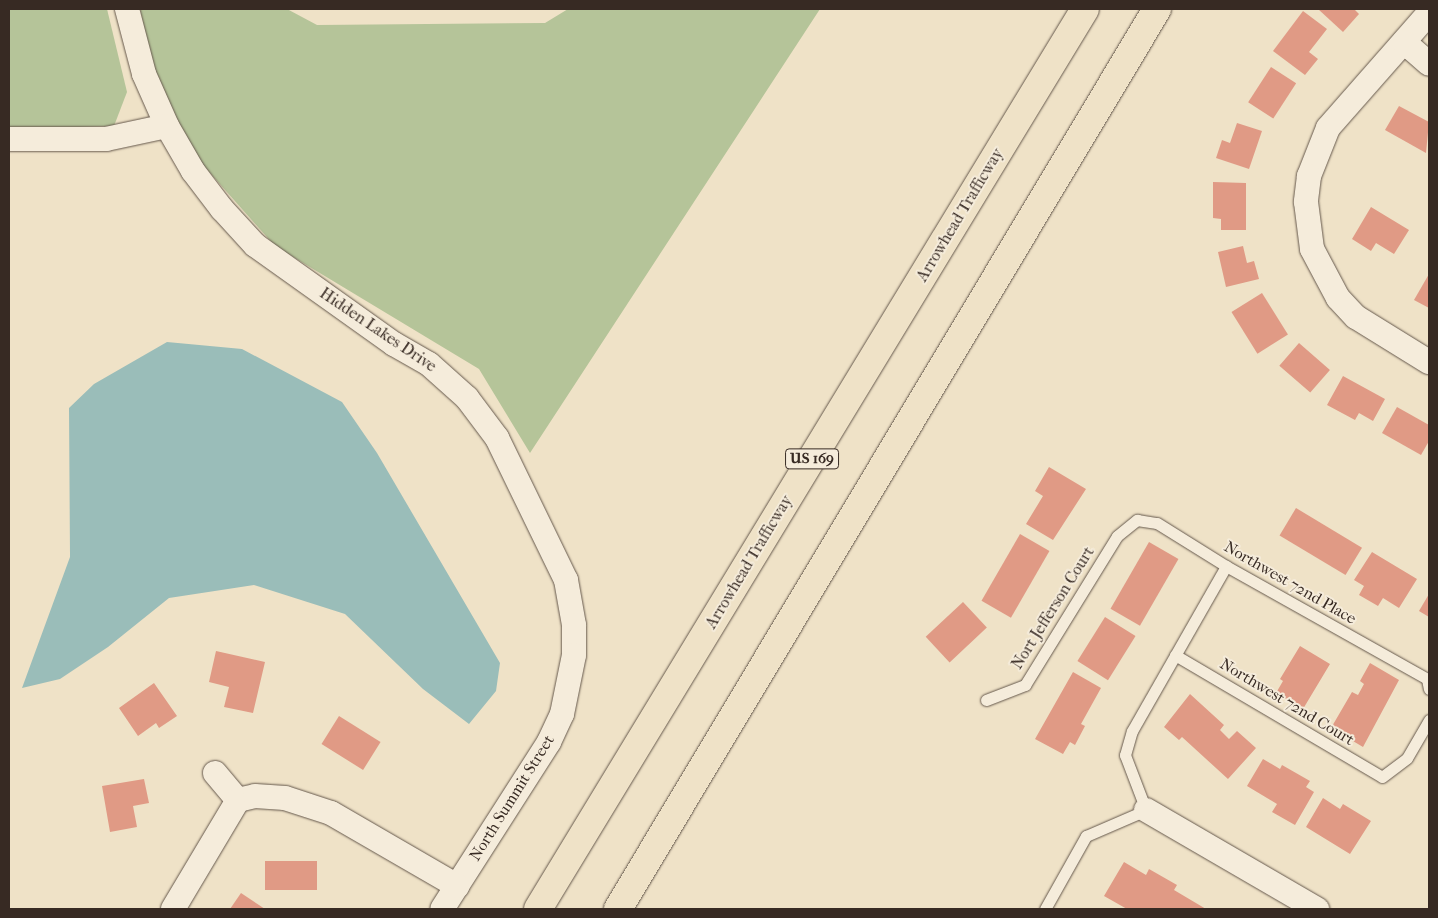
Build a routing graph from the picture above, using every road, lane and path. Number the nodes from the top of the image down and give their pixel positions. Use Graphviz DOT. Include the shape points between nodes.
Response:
graph roads {
  1 [pos="126,9"];
  2 [pos="1085,9"];
  3 [pos="1157,9"];
  4 [pos="1429,14"];
  5 [pos="1404,42"];
  6 [pos="1429,64"];
  7 [pos="167,126"];
  8 [pos="9,139"];
  9 [pos="1429,362"];
  10 [pos="1137,520"];
  11 [pos="1226,566"];
  12 [pos="1175,655"];
  13 [pos="570,682"];
  14 [pos="1428,684"];
  15 [pos="986,700"];
  16 [pos="1429,720"];
  17 [pos="215,773"];
  18 [pos="238,800"];
  19 [pos="1146,810"];
  20 [pos="457,886"];
  21 [pos="173,909"];
  22 [pos="442,909"];
  23 [pos="538,909"];
  24 [pos="618,909"];
  25 [pos="1045,909"];
  26 [pos="1317,909"];
  1 -- 7 [label="street, Hidden Lakes Drive" via="144,74"];
  2 -- 23 [label="highway, Arrowhead Trafficway / US 169"];
  3 -- 24 [label="highway"];
  4 -- 5 [label="street"];
  5 -- 6 [label="street"];
  5 -- 9 [label="street" via="1335,117 1316,151 1306,202 1312,249 1324,277 1356,317"];
  7 -- 8 [label="street" via="106,139"];
  7 -- 13 [label="street, Hidden Lakes Drive" via="193,171 255,245 394,344 429,364 449,380 483,417 497,438 566,580 574,624"];
  10 -- 11 [label="lane, Northwest 72nd Place" via="1156,523"];
  10 -- 15 [label="lane, Nort Jefferson Court" via="1117,536 1024,684"];
  11 -- 12 [label="lane"];
  11 -- 14 [label="lane, Northwest 72nd Place"];
  12 -- 16 [label="lane, Northwest 72nd Court" via="1382,778 1407,758"];
  12 -- 19 [label="lane" via="1132,731 1125,755"];
  13 -- 20 [label="street, North Summit Street" via="549,742"];
  17 -- 18 [label="street"];
  18 -- 20 [label="street" via="255,796 285,798 331,813"];
  18 -- 21 [label="street"];
  19 -- 25 [label="lane" via="1086,836"];
  19 -- 26 [label="street"];
  20 -- 22 [label="street, North Summit Street"];
}
